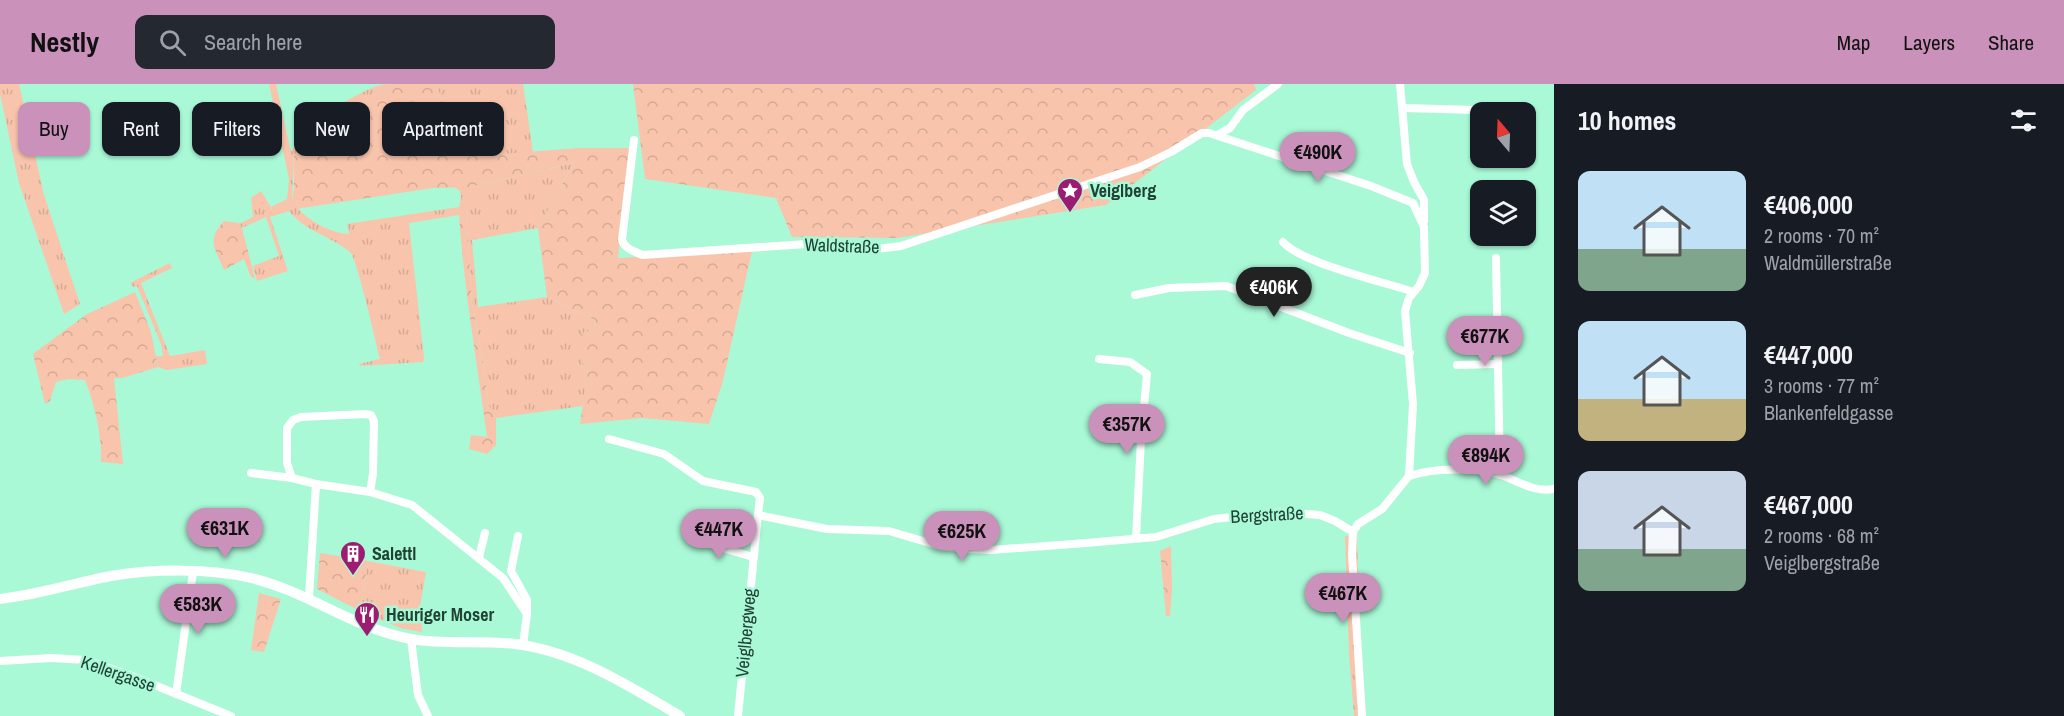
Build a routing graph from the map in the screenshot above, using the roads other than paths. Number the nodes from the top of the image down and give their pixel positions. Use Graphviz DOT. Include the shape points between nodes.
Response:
graph roads {
  1 [pos="1278,84"];
  2 [pos="1400,84"];
  3 [pos="1403,108"];
  4 [pos="1470,110"];
  5 [pos="1219,135"];
  6 [pos="634,140"];
  7 [pos="1424,227"];
  8 [pos="1283,242"];
  9 [pos="1496,258"];
  10 [pos="1414,292"];
  11 [pos="1136,295"];
  12 [pos="1410,353"];
  13 [pos="1099,359"];
  14 [pos="1498,364"];
  15 [pos="1457,365"];
  16 [pos="609,439"];
  17 [pos="251,473"];
  18 [pos="1500,475"];
  19 [pos="1408,476"];
  20 [pos="292,477"];
  21 [pos="316,484"];
  22 [pos="1554,489"];
  23 [pos="370,492"];
  24 [pos="758,515"];
  25 [pos="1353,532"];
  26 [pos="485,533"];
  27 [pos="518,536"];
  28 [pos="1136,538"];
  29 [pos="692,539"];
  30 [pos="479,557"];
  31 [pos="753,557"];
  32 [pos="193,572"];
  33 [pos="309,598"];
  34 [pos="0,599"];
  35 [pos="527,614"];
  36 [pos="411,639"];
  37 [pos="523,645"];
  38 [pos="0,661"];
  39 [pos="176,694"];
  40 [pos="231,716"];
  41 [pos="428,716"];
  42 [pos="680,716"];
  43 [pos="738,716"];
  44 [pos="1362,716"];
  1 -- 5 [label="street" via="1243,110 1230,128"];
  2 -- 3 [label="street"];
  3 -- 4 [label="street"];
  3 -- 7 [label="street" via="1407,164 1424,200"];
  5 -- 6 [label="street, Waldstraße" via="1202,133 1140,166 901,246 868,250 822,243 642,255 622,240"];
  5 -- 7 [label="street" via="1409,201"];
  7 -- 10 [label="street" via="1425,273"];
  8 -- 10 [label="street" via="1308,259"];
  9 -- 14 [label="street"];
  10 -- 12 [label="street" via="1406,311"];
  11 -- 12 [label="street" via="1169,288 1226,286"];
  12 -- 19 [label="street" via="1413,415"];
  13 -- 28 [label="street" via="1130,362 1147,374"];
  14 -- 15 [label="street"];
  14 -- 18 [label="street"];
  16 -- 24 [label="street" via="664,454 703,481 756,492 760,498"];
  17 -- 20 [label="street"];
  18 -- 19 [label="street" via="1459,470"];
  18 -- 22 [label="street" via="1519,484 1546,491"];
  19 -- 25 [label="street" via="1382,509 1358,524"];
  20 -- 21 [label="street"];
  20 -- 23 [label="street" via="287,463 287,428 293,420 367,414 374,421"];
  21 -- 23 [label="street"];
  21 -- 33 [label="street"];
  23 -- 30 [label="street" via="407,502"];
  24 -- 28 [label="street, Bergstraße" via="816,527 889,531 940,546 967,549"];
  24 -- 31 [label="street, Veiglbergweg"];
  25 -- 28 [label="street, Bergstraße" via="1315,514 1280,512 1214,519 1166,535"];
  25 -- 44 [label="street"];
  26 -- 30 [label="street"];
  27 -- 35 [label="street" via="511,571 527,600"];
  29 -- 31 [label="street"];
  30 -- 35 [label="street" via="509,585"];
  31 -- 43 [label="street, Veiglbergweg"];
  32 -- 33 [label="main road" via="253,578"];
  32 -- 34 [label="main road" via="122,575"];
  32 -- 39 [label="street"];
  33 -- 36 [label="main road" via="368,626"];
  35 -- 37 [label="street"];
  36 -- 37 [label="main road"];
  36 -- 41 [label="street" via="418,695"];
  37 -- 42 [label="main road" via="599,671"];
  38 -- 39 [label="street, Kellergasse" via="86,660"];
  39 -- 40 [label="street, Kellergasse"];
}
